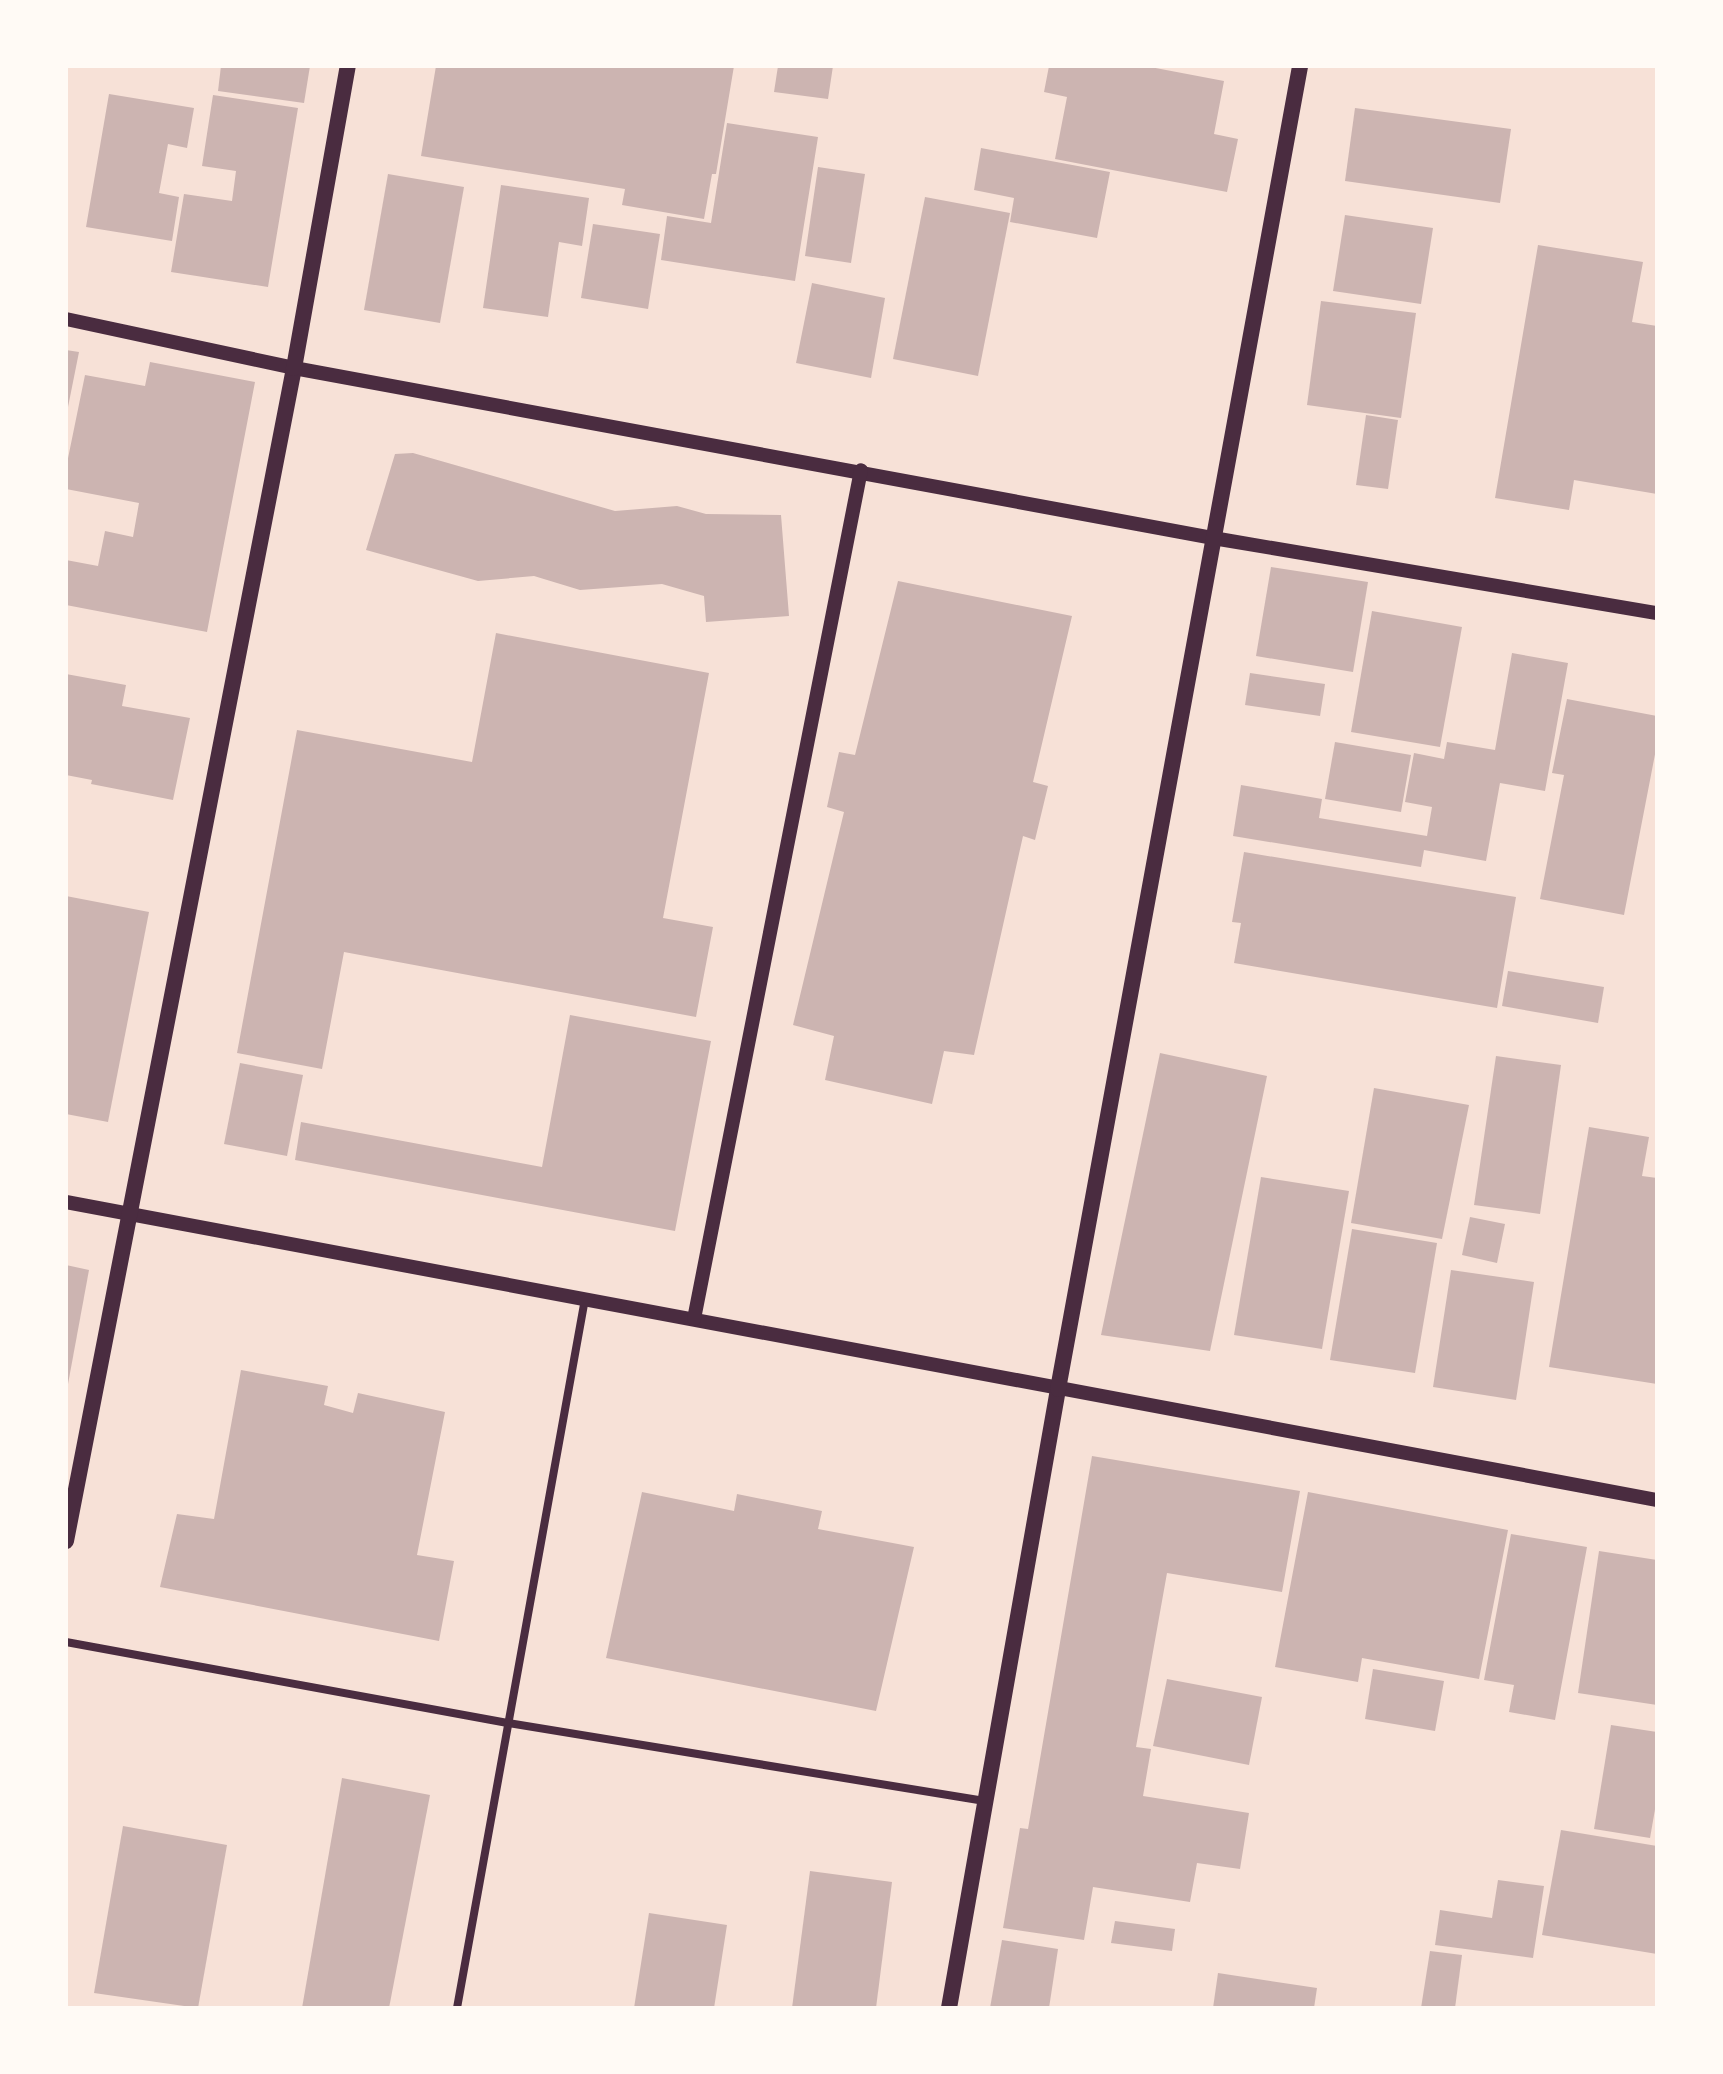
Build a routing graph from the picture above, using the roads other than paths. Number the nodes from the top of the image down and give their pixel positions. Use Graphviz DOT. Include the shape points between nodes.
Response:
graph roads {
  1 [pos="348,66"];
  2 [pos="1300,66"];
  3 [pos="66,319"];
  4 [pos="294,368"];
  5 [pos="861,470"];
  6 [pos="1213,538"];
  7 [pos="1657,613"];
  8 [pos="66,1202"];
  9 [pos="131,1213"];
  10 [pos="585,1299"];
  11 [pos="694,1319"];
  12 [pos="1058,1389"];
  13 [pos="1657,1500"];
  14 [pos="66,1541"];
  15 [pos="66,1642"];
  16 [pos="508,1723"];
  17 [pos="986,1801"];
  18 [pos="457,2008"];
  19 [pos="949,2008"];
  1 -- 4 [label="main road"];
  2 -- 6 [label="main road"];
  3 -- 4 [label="street"];
  4 -- 5 [label="street"];
  4 -- 9 [label="main road"];
  5 -- 6 [label="street"];
  5 -- 11 [label="street"];
  6 -- 7 [label="street"];
  6 -- 12 [label="main road"];
  8 -- 9 [label="street"];
  9 -- 10 [label="street"];
  9 -- 14 [label="main road"];
  10 -- 11 [label="street"];
  10 -- 16 [label="street"];
  11 -- 12 [label="street"];
  12 -- 13 [label="street"];
  12 -- 17 [label="main road"];
  15 -- 16 [label="street"];
  16 -- 17 [label="street"];
  16 -- 18 [label="street"];
  17 -- 19 [label="main road"];
}
